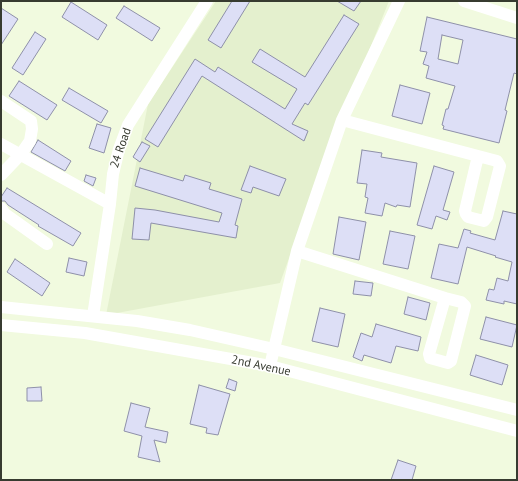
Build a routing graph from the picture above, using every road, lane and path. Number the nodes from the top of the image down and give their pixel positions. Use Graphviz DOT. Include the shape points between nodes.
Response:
graph roads {
  1 [pos="207,1"];
  2 [pos="399,1"];
  3 [pos="464,1"];
  4 [pos="517,18"];
  5 [pos="1,101"];
  6 [pos="342,120"];
  7 [pos="1,144"];
  8 [pos="21,154"];
  9 [pos="478,156"];
  10 [pos="1,175"];
  11 [pos="110,204"];
  12 [pos="1,208"];
  13 [pos="47,244"];
  14 [pos="297,251"];
  15 [pos="446,298"];
  16 [pos="1,307"];
  17 [pos="93,316"];
  18 [pos="1,325"];
  19 [pos="274,349"];
  20 [pos="270,366"];
  21 [pos="517,410"];
  22 [pos="517,431"];
  1 -- 11 [label="street, 24 Road" via="128,125 113,174"];
  2 -- 6 [label="street"];
  3 -- 4 [label="street"];
  5 -- 8 [label="street" via="31,121 30,141"];
  6 -- 9 [label="street"];
  6 -- 14 [label="street"];
  7 -- 8 [label="street"];
  8 -- 10 [label="street"];
  8 -- 11 [label="street"];
  9 -- 9 [label="street" via="465,210 468,217 484,221 500,166 498,161"];
  11 -- 17 [label="street, 24 Road"];
  12 -- 13 [label="street" via="5,214"];
  14 -- 15 [label="street"];
  14 -- 19 [label="street"];
  15 -- 15 [label="street" via="429,354 430,358 448,363 451,361 465,306 461,302"];
  16 -- 17 [label="street, 2nd Avenue"];
  17 -- 19 [label="street, 2nd Avenue" via="190,330"];
  18 -- 20 [label="street, 2nd Avenue" via="85,333"];
  19 -- 20 [label="street"];
  19 -- 21 [label="street, 2nd Avenue"];
  20 -- 22 [label="street, 2nd Avenue"];
}
